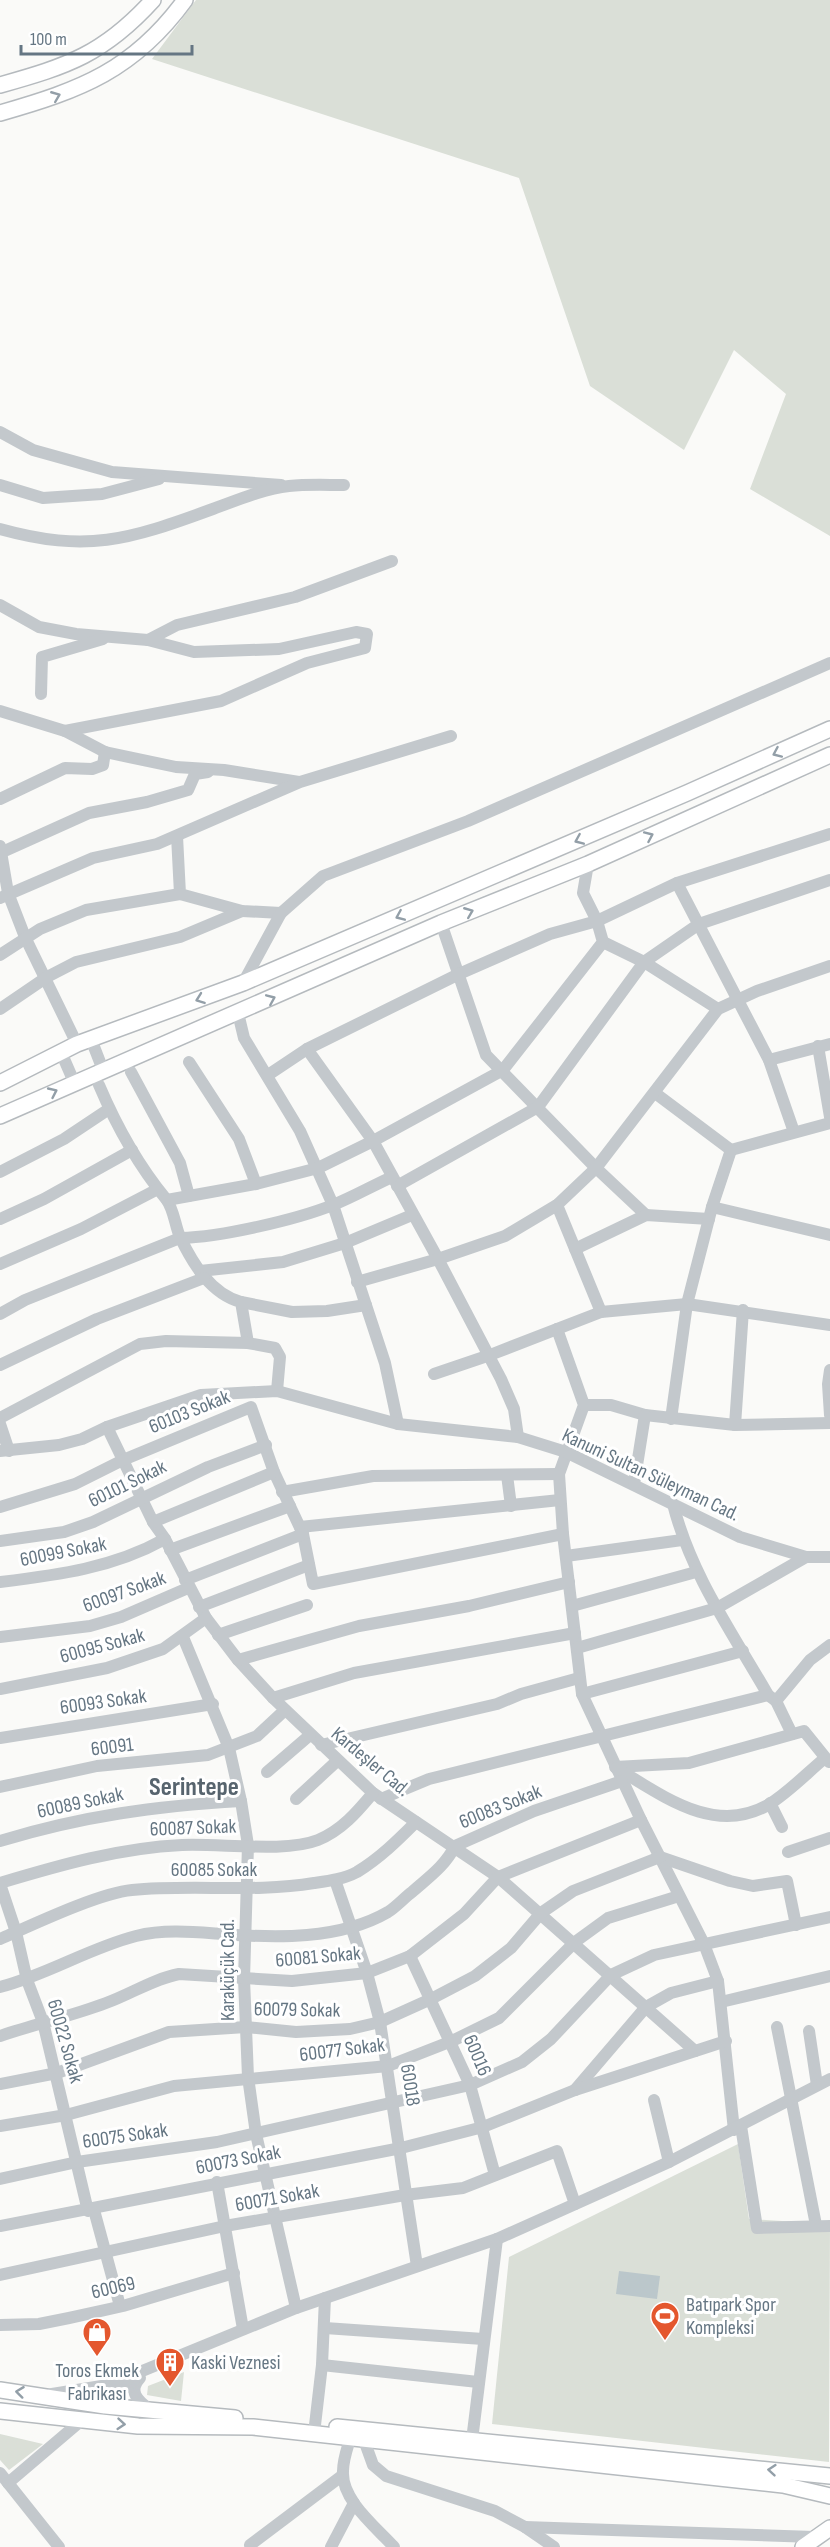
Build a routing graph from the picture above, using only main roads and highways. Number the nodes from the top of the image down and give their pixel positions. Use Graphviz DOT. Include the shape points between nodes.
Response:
graph roads {
  1 [pos="153,0"];
  2 [pos="185,0"];
  3 [pos="0,85"];
  4 [pos="0,113"];
  5 [pos="830,729"];
  6 [pos="830,755"];
  7 [pos="0,1083"];
  8 [pos="0,1116"];
  9 [pos="0,2390"];
  10 [pos="105,2406"];
  11 [pos="0,2411"];
  12 [pos="82,2421"];
  13 [pos="830,2476"];
  14 [pos="830,2496"];
  15 [pos="830,2528"];
  16 [pos="809,2542"];
  1 -- 3 [label="main road" via="128,28 93,51 53,70"];
  4 -- 2 [label="main road, one-way" via="52,98 106,74 139,53 165,28"];
  5 -- 7 [label="main road, one-way" via="243,984 84,1042"];
  8 -- 6 [label="main road, one-way" via="74,1082 101,1077 237,1013 441,923 588,864"];
  10 -- 9 [label="main road, one-way"];
  10 -- 12 [label="main road"];
  13 -- 10 [label="main road, one-way"];
  11 -- 12 [label="main road"];
  12 -- 14 [label="main road, one-way" via="138,2426 252,2427 783,2485"];
  15 -- 16 [label="main road"];
}
